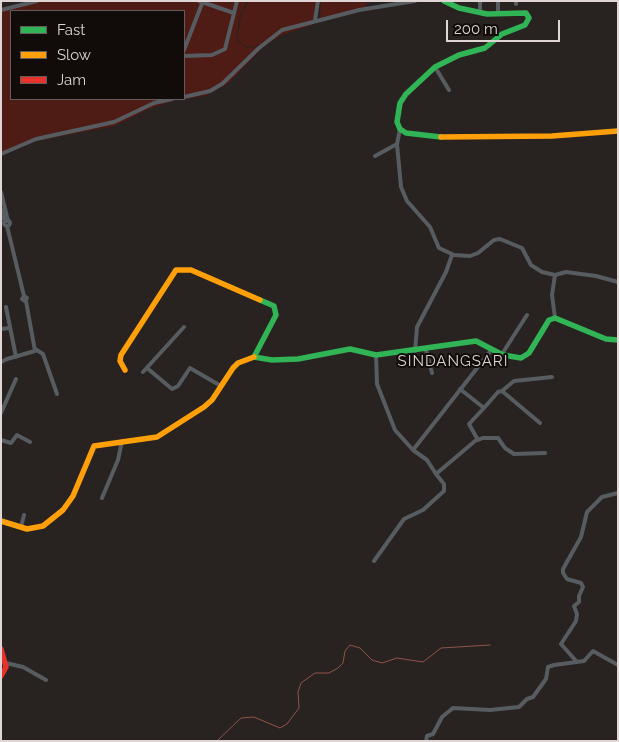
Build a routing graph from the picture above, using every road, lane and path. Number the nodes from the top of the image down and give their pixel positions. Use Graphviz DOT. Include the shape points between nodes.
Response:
graph roads {
  1 [pos="37,1"];
  2 [pos="237,1"];
  3 [pos="318,1"];
  4 [pos="415,1"];
  5 [pos="444,1"];
  6 [pos="480,1"];
  7 [pos="498,1"];
  8 [pos="202,2"];
  9 [pos="459,4"];
  10 [pos="1,10"];
  11 [pos="480,12"];
  12 [pos="234,13"];
  13 [pos="498,14"];
  14 [pos="316,20"];
  15 [pos="185,47"];
  16 [pos="185,56"];
  17 [pos="435,67"];
  18 [pos="449,90"];
  19 [pos="185,97"];
  20 [pos="168,100"];
  21 [pos="400,129"];
  22 [pos="618,131"];
  23 [pos="397,144"];
  24 [pos="1,154"];
  25 [pos="375,156"];
  26 [pos="1,192"];
  27 [pos="1,209"];
  28 [pos="5,224"];
  29 [pos="452,255"];
  30 [pos="555,275"];
  31 [pos="618,282"];
  32 [pos="6,307"];
  33 [pos="527,315"];
  34 [pos="555,318"];
  35 [pos="184,327"];
  36 [pos="10,328"];
  37 [pos="1,329"];
  38 [pos="618,340"];
  39 [pos="492,349"];
  40 [pos="35,350"];
  41 [pos="426,350"];
  42 [pos="415,351"];
  43 [pos="502,354"];
  44 [pos="376,355"];
  45 [pos="16,356"];
  46 [pos="254,357"];
  47 [pos="1,362"];
  48 [pos="125,370"];
  49 [pos="432,373"];
  50 [pos="552,377"];
  51 [pos="16,379"];
  52 [pos="221,386"];
  53 [pos="460,390"];
  54 [pos="502,391"];
  55 [pos="57,394"];
  56 [pos="484,408"];
  57 [pos="1,413"];
  58 [pos="540,423"];
  59 [pos="1,440"];
  60 [pos="478,440"];
  61 [pos="122,441"];
  62 [pos="30,442"];
  63 [pos="414,450"];
  64 [pos="545,452"];
  65 [pos="436,474"];
  66 [pos="618,492"];
  67 [pos="102,498"];
  68 [pos="24,515"];
  69 [pos="1,521"];
  70 [pos="22,528"];
  71 [pos="374,561"];
  72 [pos="1,649"];
  73 [pos="6,663"];
  74 [pos="574,663"];
  75 [pos="618,665"];
  76 [pos="1,676"];
  77 [pos="46,680"];
  78 [pos="426,741"];
  1 -- 10 [label="street"];
  2 -- 12 [label="street"];
  3 -- 14 [label="street"];
  4 -- 14 [label="street"];
  5 -- 9 [label="street"];
  6 -- 11 [label="street"];
  7 -- 13 [label="street"];
  8 -- 12 [label="street"];
  8 -- 15 [label="street"];
  9 -- 11 [label="street"];
  11 -- 13 [label="street"];
  12 -- 16 [label="street" via="222,51 212,55"];
  13 -- 17 [label="street" via="524,12 529,18 525,25 502,34 485,48"];
  14 -- 19 [label="street" via="275,34 222,84 210,91"];
  17 -- 18 [label="street"];
  17 -- 21 [label="street" via="400,103 397,122"];
  20 -- 24 [label="street" via="114,122 36,139"];
  21 -- 22 [label="street" via="430,137 552,136"];
  21 -- 23 [label="street"];
  23 -- 25 [label="street"];
  23 -- 29 [label="street" via="401,187 407,201 430,227 439,248"];
  26 -- 28 [label="street"];
  27 -- 28 [label="street"];
  28 -- 40 [label="street"];
  29 -- 30 [label="street" via="470,256 500,239 522,248 531,265 538,270"];
  29 -- 42 [label="street" via="417,327"];
  30 -- 31 [label="street" via="566,272"];
  30 -- 34 [label="street" via="552,295"];
  32 -- 36 [label="street"];
  33 -- 43 [label="street"];
  34 -- 38 [label="street" via="606,339"];
  34 -- 43 [label="street" via="549,320 526,355 514,358"];
  35 -- 52 [label="street" via="145,370 172,389 178,386 190,368"];
  36 -- 37 [label="street"];
  36 -- 45 [label="street"];
  39 -- 41 [label="street" via="476,342"];
  39 -- 43 [label="street"];
  39 -- 53 [label="street"];
  40 -- 45 [label="street"];
  40 -- 55 [label="street" via="44,358"];
  41 -- 42 [label="street"];
  41 -- 49 [label="street"];
  42 -- 44 [label="street"];
  44 -- 46 [label="street" via="350,349 298,359"];
  44 -- 63 [label="street" via="377,384 395,430"];
  45 -- 47 [label="street"];
  46 -- 48 [label="street" via="276,316 274,306 191,270 176,270 121,356"];
  46 -- 52 [label="street" via="238,363"];
  50 -- 54 [label="street" via="518,380"];
  51 -- 57 [label="street"];
  52 -- 61 [label="street" via="204,407 157,437"];
  53 -- 56 [label="street"];
  53 -- 63 [label="street"];
  54 -- 56 [label="street"];
  54 -- 58 [label="street"];
  56 -- 60 [label="street" via="469,424"];
  59 -- 62 [label="street" via="11,443 17,435"];
  60 -- 64 [label="street" via="498,438 514,454"];
  60 -- 65 [label="street"];
  61 -- 67 [label="street" via="118,460"];
  61 -- 70 [label="street" via="94,446 81,481 63,510 37,528"];
  63 -- 65 [label="street" via="427,460"];
  65 -- 71 [label="street" via="444,484 444,491 423,510 404,519"];
  66 -- 74 [label="street" via="602,497 587,512 581,537 563,569 567,579 581,583 583,587 579,602 574,606 578,614 576,621 561,644"];
  68 -- 70 [label="street"];
  69 -- 70 [label="street"];
  72 -- 73 [label="street"];
  73 -- 76 [label="street" via="6,671"];
  73 -- 77 [label="street" via="23,667"];
  74 -- 75 [label="street" via="595,651"];
  74 -- 78 [label="street" via="548,667 546,679 539,690 520,707 451,709"];
}
